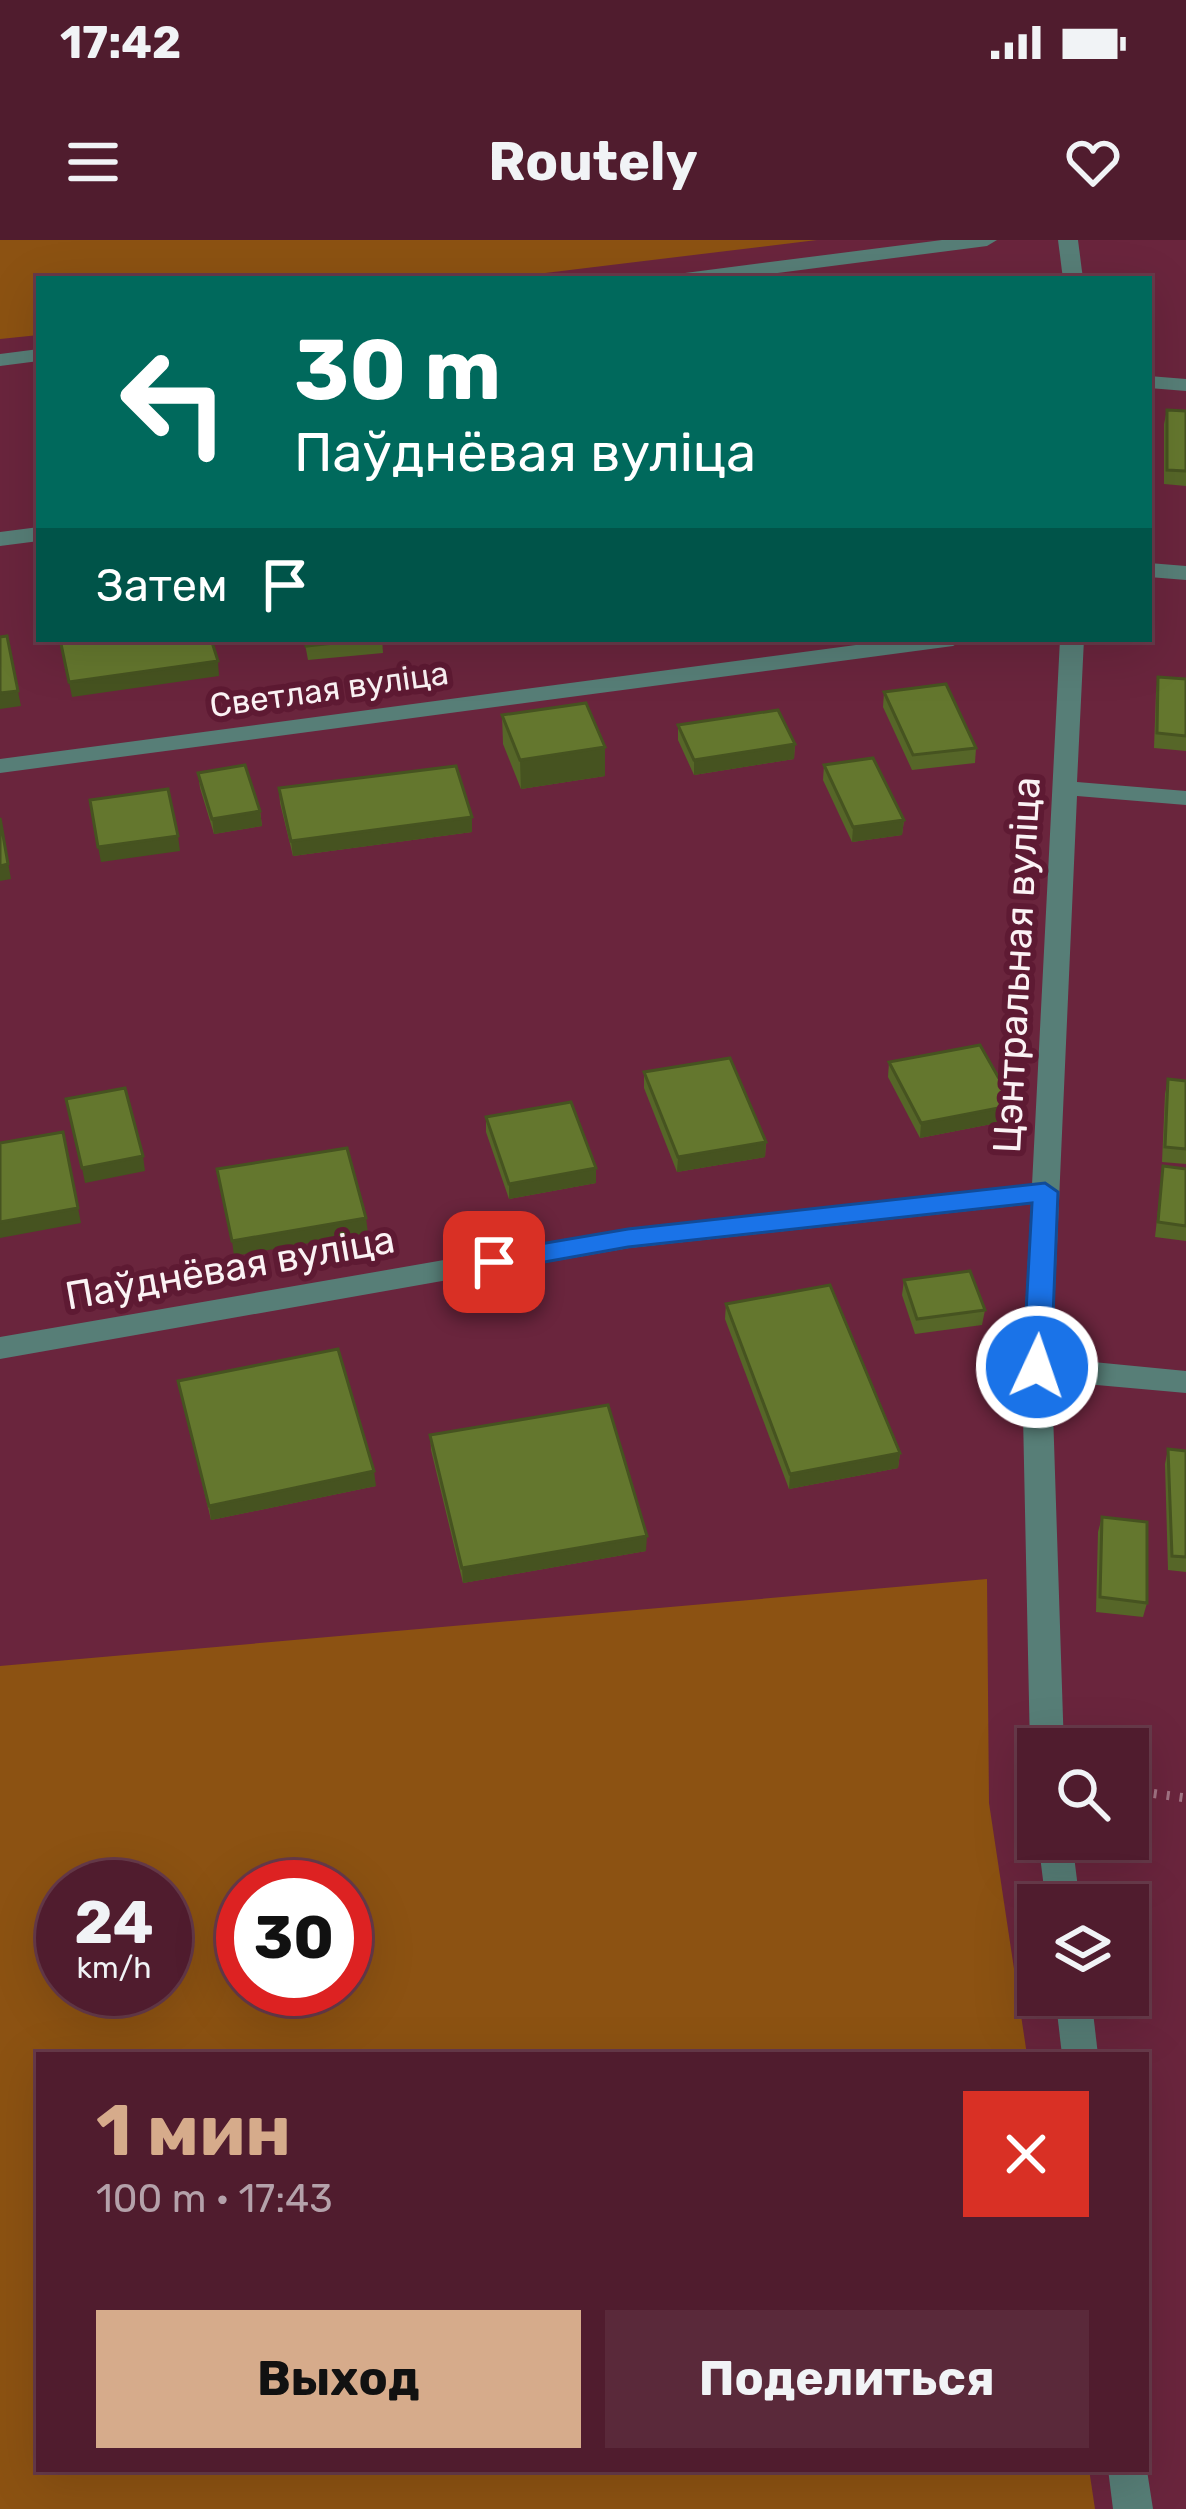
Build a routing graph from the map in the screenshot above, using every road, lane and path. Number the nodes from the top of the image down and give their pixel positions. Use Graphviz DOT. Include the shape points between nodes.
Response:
graph roads {
  1 [pos="986,240"];
  2 [pos="1068,240"];
  3 [pos="708,276"];
  4 [pos="1072,276"];
  5 [pos="36,355"];
  6 [pos="0,360"];
  7 [pos="1152,382"];
  8 [pos="1186,385"];
  9 [pos="36,534"];
  10 [pos="0,539"];
  11 [pos="1152,570"];
  12 [pos="1186,573"];
  13 [pos="930,642"];
  14 [pos="1072,642"];
  15 [pos="0,766"];
  16 [pos="1065,788"];
  17 [pos="1186,798"];
  18 [pos="1045,1192"];
  19 [pos="0,1348"];
  20 [pos="1037,1367"];
  21 [pos="1186,1382"];
  22 [pos="1046,1728"];
  23 [pos="1149,1793"];
  24 [pos="1186,1798"];
  25 [pos="1075,2016"];
  26 [pos="1080,2052"];
  27 [pos="1129,2472"];
  28 [pos="1133,2509"];
  1 -- 3 [label="street"];
  2 -- 4 [label="street"];
  5 -- 6 [label="street"];
  7 -- 8 [label="street"];
  9 -- 10 [label="street"];
  11 -- 12 [label="street"];
  13 -- 15 [label="street, Светлая вуліца"];
  14 -- 16 [label="street, Цэнтральная вуліца"];
  16 -- 17 [label="street"];
  16 -- 18 [label="street, Цэнтральная вуліца"];
  18 -- 19 [label="street, Паўднёвая вуліца" via="628,1238"];
  18 -- 20 [label="street, Цэнтральная вуліца"];
  20 -- 21 [label="street"];
  20 -- 22 [label="street, Цэнтральная вуліца"];
  23 -- 24 [label="path"];
  25 -- 26 [label="street"];
  27 -- 28 [label="street"];
}
